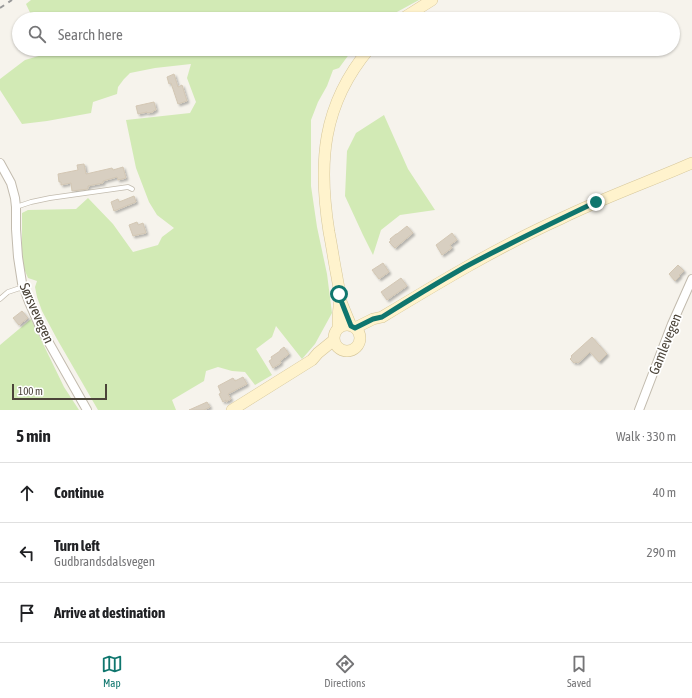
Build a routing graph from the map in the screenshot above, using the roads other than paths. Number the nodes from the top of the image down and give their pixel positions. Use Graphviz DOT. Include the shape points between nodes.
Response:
graph roads {
  1 [pos="432,0"];
  2 [pos="413,12"];
  3 [pos="364,56"];
  4 [pos="0,163"];
  5 [pos="692,163"];
  6 [pos="132,189"];
  7 [pos="16,207"];
  8 [pos="692,279"];
  9 [pos="23,287"];
  10 [pos="0,298"];
  11 [pos="340,298"];
  12 [pos="338,328"];
  13 [pos="355,330"];
  14 [pos="337,345"];
  15 [pos="87,410"];
  16 [pos="232,410"];
  17 [pos="639,410"];
  1 -- 2 [label="main road"];
  3 -- 11 [label="main road" via="338,99 324,152 324,195"];
  4 -- 7 [label="street, Sørsvevegen" via="11,183"];
  5 -- 13 [label="main road" via="596,202 539,229 466,267 382,317 375,324"];
  6 -- 7 [label="lane" via="128,187 50,198"];
  7 -- 9 [label="street, Sørsvevegen" via="18,257"];
  8 -- 17 [label="street, Gamlevegen"];
  9 -- 10 [label="lane"];
  9 -- 15 [label="street, Sørsvevegen" via="40,327"];
  11 -- 12 [label="main road"];
  11 -- 13 [label="main road"];
  12 -- 13 [label="main road" via="344,325"];
  12 -- 14 [label="main road" via="334,334"];
  13 -- 14 [label="main road" via="359,342 356,348 345,351"];
  14 -- 16 [label="main road" via="320,358 312,360"];
}
